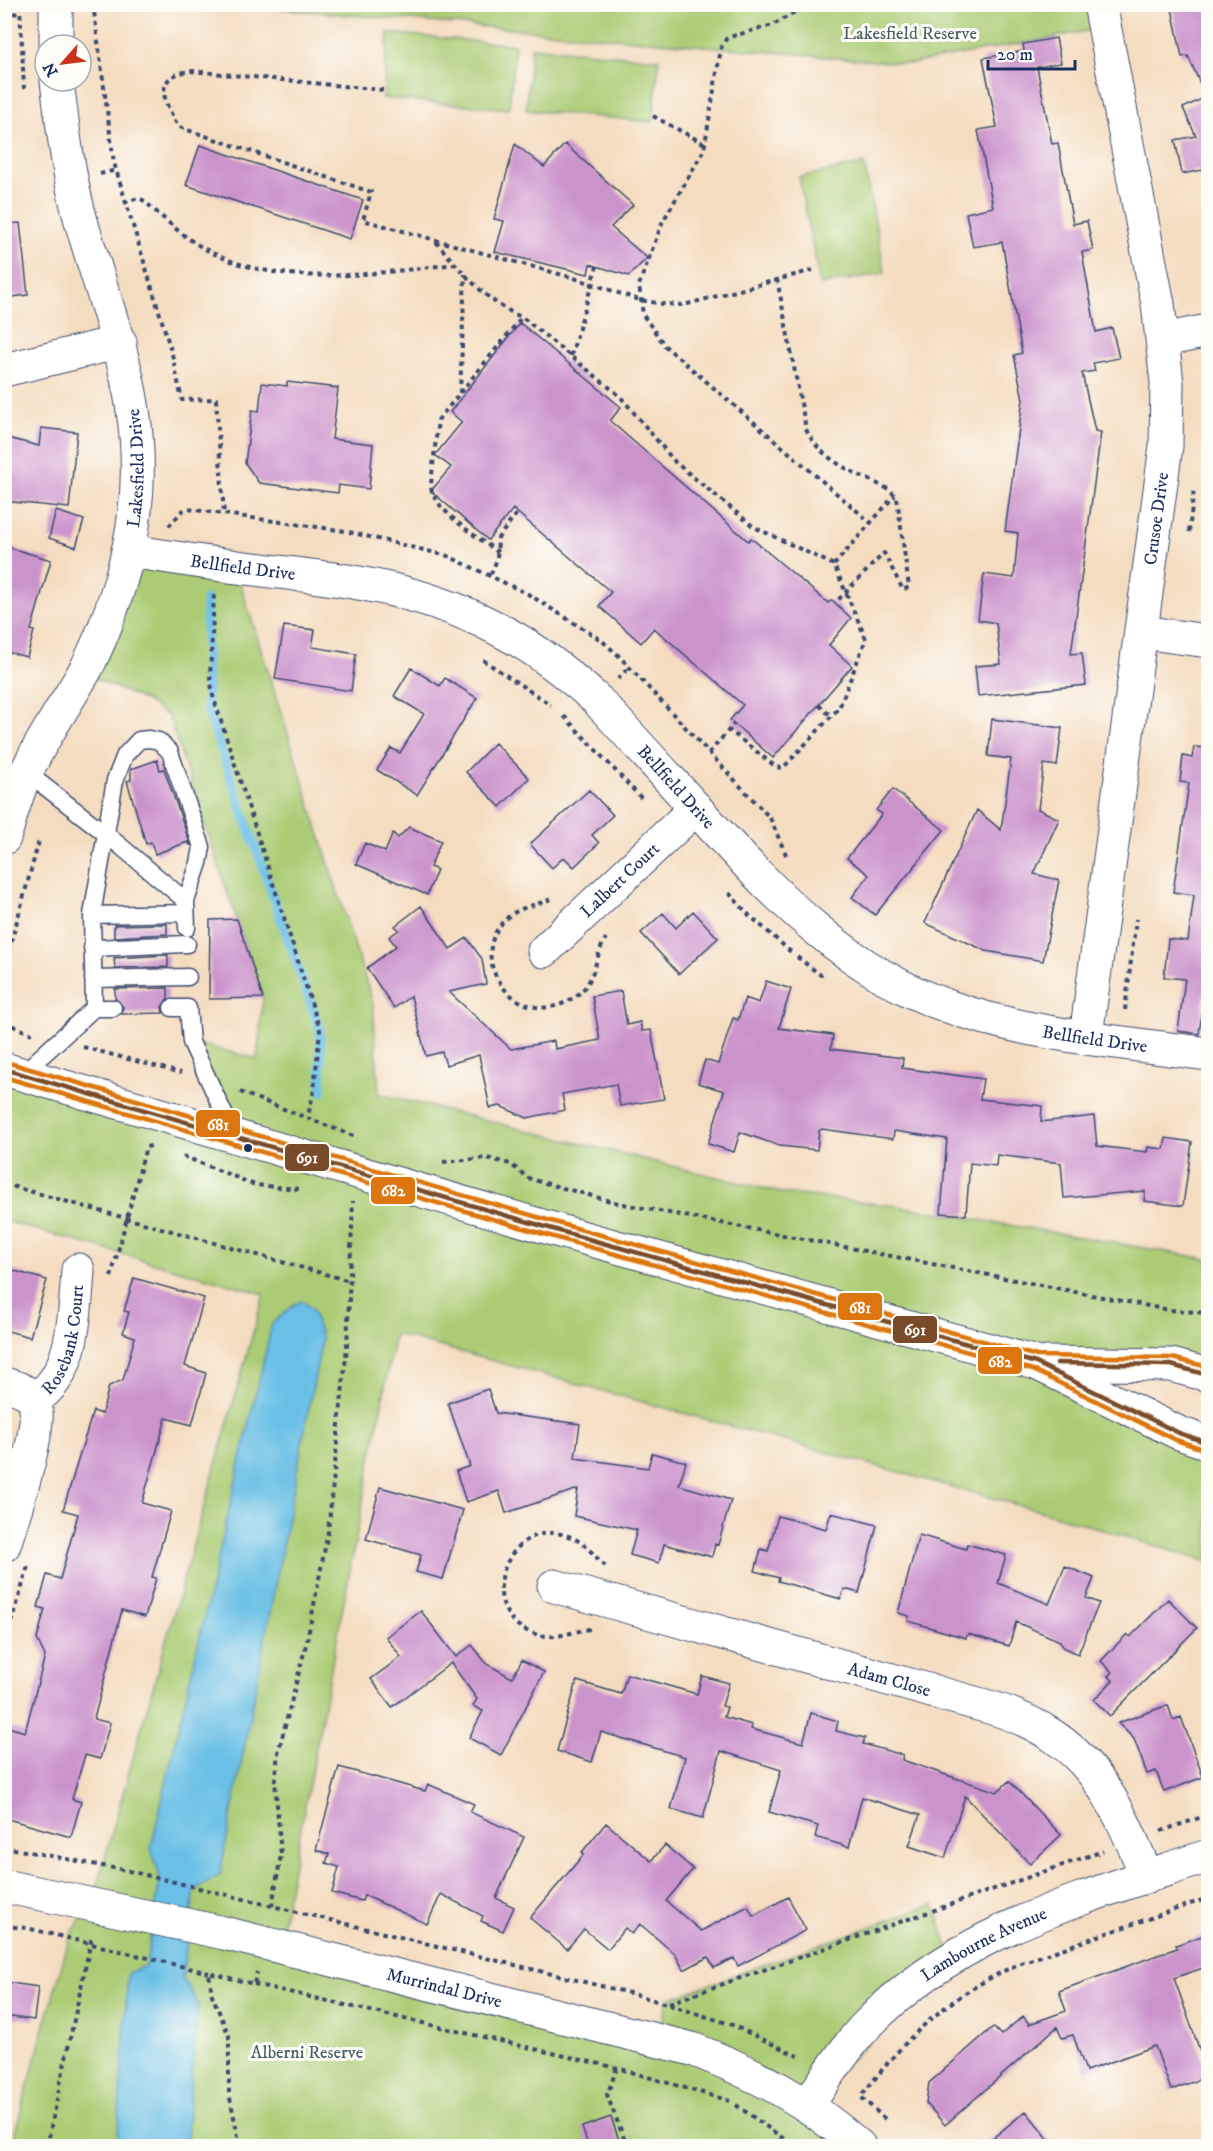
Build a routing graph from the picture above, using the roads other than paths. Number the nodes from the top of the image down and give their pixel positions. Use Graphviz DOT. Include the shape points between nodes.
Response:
graph roads {
  1 [pos="56,4"];
  2 [pos="1100,4"];
  3 [pos="56,33"];
  4 [pos="58,93"];
  5 [pos="1209,331"];
  6 [pos="1163,339"];
  7 [pos="120,342"];
  8 [pos="4,370"];
  9 [pos="128,551"];
  10 [pos="1142,632"];
  11 [pos="1209,641"];
  12 [pos="16,789"];
  13 [pos="696,808"];
  14 [pos="106,834"];
  15 [pos="4,838"];
  16 [pos="92,915"];
  17 [pos="186,921"];
  18 [pos="93,948"];
  19 [pos="544,951"];
  20 [pos="188,977"];
  21 [pos="93,979"];
  22 [pos="94,1008"];
  23 [pos="113,1008"];
  24 [pos="172,1008"];
  25 [pos="1086,1036"];
  26 [pos="1209,1054"];
  27 [pos="13,1072"];
  28 [pos="234,1135"];
  29 [pos="78,1270"];
  30 [pos="1036,1363"];
  31 [pos="1209,1375"];
  32 [pos="4,1384"];
  33 [pos="34,1399"];
  34 [pos="1209,1443"];
  35 [pos="17,1554"];
  36 [pos="554,1586"];
  37 [pos="1209,1856"];
  38 [pos="1148,1877"];
  39 [pos="4,1886"];
  40 [pos="808,2104"];
  41 [pos="859,2146"];
  1 -- 3 [label="street"];
  2 -- 6 [label="street, Crusoe Drive"];
  4 -- 7 [label="street, Lakesfield Drive" via="82,226"];
  5 -- 6 [label="street"];
  6 -- 10 [label="street, Crusoe Drive" via="1168,410 1166,446"];
  7 -- 8 [label="street"];
  7 -- 9 [label="street, Lakesfield Drive" via="135,417 138,467"];
  9 -- 12 [label="street, Lakesfield Drive" via="101,637"];
  9 -- 13 [label="street, Bellfield Drive" via="373,584 468,615 533,649 579,685"];
  10 -- 11 [label="street"];
  10 -- 25 [label="street, Crusoe Drive"];
  12 -- 14 [label="lane"];
  12 -- 15 [label="street, Lakesfield Drive"];
  13 -- 19 [label="street, Lalbert Court"];
  13 -- 25 [label="street, Bellfield Drive" via="797,913 878,973 924,997 976,1016"];
  14 -- 16 [label="lane"];
  14 -- 17 [label="lane"];
  14 -- 17 [label="lane" via="115,780 129,748 139,740 163,743 177,766 202,847"];
  16 -- 17 [label="lane"];
  16 -- 18 [label="lane"];
  17 -- 18 [label="lane"];
  18 -- 21 [label="lane"];
  20 -- 21 [label="lane"];
  21 -- 22 [label="lane"];
  22 -- 23 [label="lane"];
  22 -- 27 [label="lane"];
  24 -- 28 [label="lane" via="188,1008 191,1042"];
  25 -- 26 [label="street, Bellfield Drive"];
  27 -- 28 [label="street"];
  28 -- 30 [label="street" via="585,1238"];
  29 -- 33 [label="street, Rosebank Court" via="72,1337 52,1387"];
  30 -- 31 [label="street" via="1171,1365"];
  30 -- 34 [label="street" via="1179,1433"];
  32 -- 33 [label="street, Rosebank Court" via="24,1390"];
  33 -- 35 [label="street, Rosebank Court" via="38,1413"];
  36 -- 38 [label="street, Adam Close" via="1033,1722 1068,1746 1102,1784 1125,1822"];
  37 -- 38 [label="street, Lambourne Avenue"];
  38 -- 40 [label="street, Lambourne Avenue" via="996,1933 942,1963 907,1988 864,2028"];
  39 -- 40 [label="street, Murrindal Drive" via="190,1926 680,2046 731,2064"];
  40 -- 41 [label="street, Murrindal Drive"];
}
